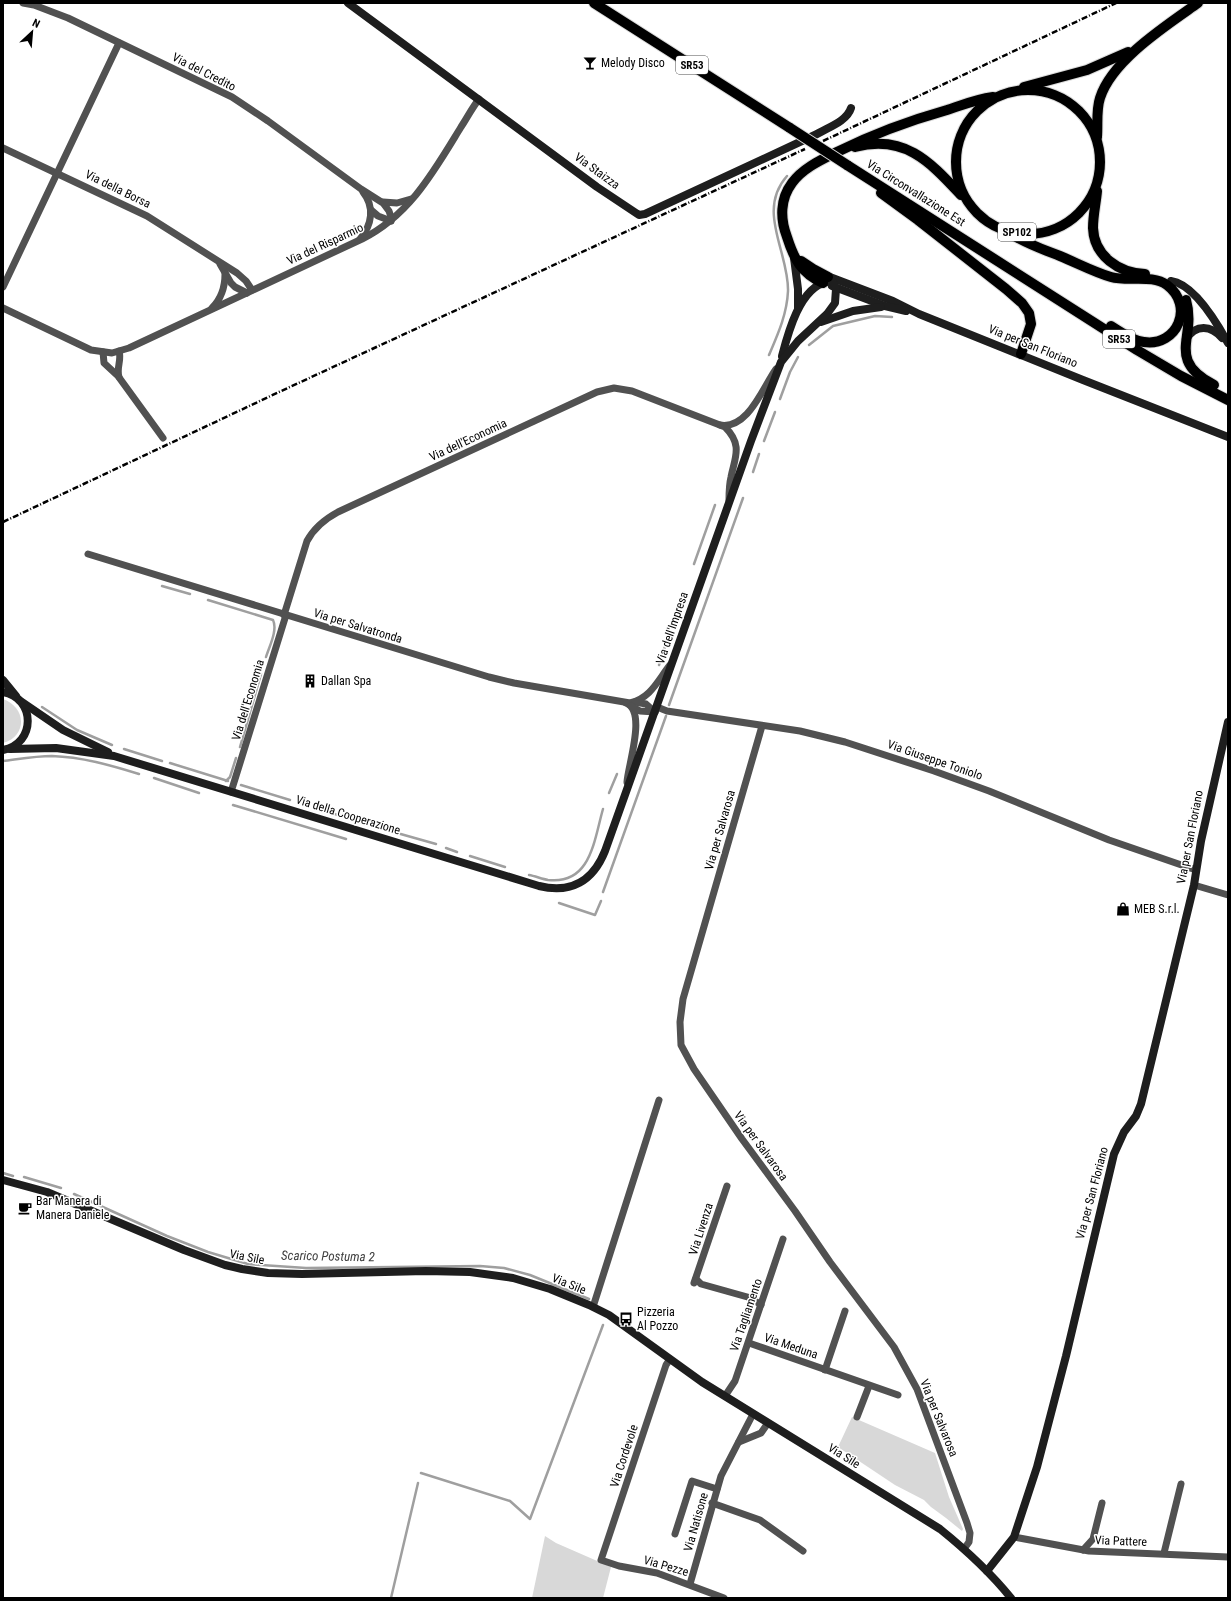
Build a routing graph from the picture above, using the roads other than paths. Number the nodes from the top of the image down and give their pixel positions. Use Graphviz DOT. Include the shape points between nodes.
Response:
graph roads {
  1 [pos="23,3"];
  2 [pos="348,3"];
  3 [pos="594,3"];
  4 [pos="1198,3"];
  5 [pos="119,43"];
  6 [pos="1140,46"];
  7 [pos="1011,92"];
  8 [pos="999,96"];
  9 [pos="479,99"];
  10 [pos="851,108"];
  11 [pos="1097,143"];
  12 [pos="3,148"];
  13 [pos="838,152"];
  14 [pos="852,168"];
  15 [pos="57,172"];
  16 [pos="1098,180"];
  17 [pos="360,189"];
  18 [pos="415,197"];
  19 [pos="381,201"];
  20 [pos="969,204"];
  21 [pos="371,210"];
  22 [pos="391,221"];
  23 [pos="1001,228"];
  24 [pos="358,241"];
  25 [pos="793,253"];
  26 [pos="217,262"];
  27 [pos="224,272"];
  28 [pos="1171,281"];
  29 [pos="830,282"];
  30 [pos="3,287"];
  31 [pos="250,291"];
  32 [pos="1058,300"];
  33 [pos="3,308"];
  34 [pos="892,308"];
  35 [pos="209,311"];
  36 [pos="797,313"];
  37 [pos="919,314"];
  38 [pos="815,325"];
  39 [pos="1185,340"];
  40 [pos="1228,344"];
  41 [pos="119,351"];
  42 [pos="103,352"];
  43 [pos="1021,354"];
  44 [pos="780,363"];
  45 [pos="120,379"];
  46 [pos="1228,393"];
  47 [pos="1228,400"];
  48 [pos="720,424"];
  49 [pos="1228,437"];
  50 [pos="163,438"];
  51 [pos="728,505"];
  52 [pos="88,554"];
  53 [pos="285,615"];
  54 [pos="674,659"];
  55 [pos="3,680"];
  56 [pos="3,692"];
  57 [pos="19,700"];
  58 [pos="630,704"];
  59 [pos="656,710"];
  60 [pos="1228,722"];
  61 [pos="762,726"];
  62 [pos="5,750"];
  63 [pos="120,757"];
  64 [pos="628,788"];
  65 [pos="231,792"];
  66 [pos="1196,870"];
  67 [pos="1194,885"];
  68 [pos="569,887"];
  69 [pos="1228,895"];
  70 [pos="659,1100"];
  71 [pos="3,1180"];
  72 [pos="727,1186"];
  73 [pos="783,1239"];
  74 [pos="761,1305"];
  75 [pos="593,1307"];
  76 [pos="845,1311"];
  77 [pos="749,1342"];
  78 [pos="670,1359"];
  79 [pos="825,1370"];
  80 [pos="869,1386"];
  81 [pos="898,1395"];
  82 [pos="725,1396"];
  83 [pos="753,1414"];
  84 [pos="857,1417"];
  85 [pos="768,1423"];
  86 [pos="738,1444"];
  87 [pos="1181,1484"];
  88 [pos="717,1489"];
  89 [pos="1102,1502"];
  90 [pos="712,1503"];
  91 [pos="675,1534"];
  92 [pos="1014,1537"];
  93 [pos="964,1549"];
  94 [pos="1083,1550"];
  95 [pos="803,1551"];
  96 [pos="1164,1554"];
  97 [pos="1228,1557"];
  98 [pos="601,1560"];
  99 [pos="987,1571"];
  100 [pos="690,1584"];
  101 [pos="724,1598"];
  102 [pos="1011,1598"];
  1 -- 5 [label="street, Via del Credito" via="68,18"];
  2 -- 9 [label="street, Via Staizza"];
  3 -- 14 [label="main road, Via Circonvallazione Est / SR53, bridge"];
  4 -- 6 [label="main road, SP102"];
  5 -- 15 [label="street"];
  5 -- 17 [label="street, Via del Credito" via="238,101"];
  6 -- 7 [label="main road, SP102" via="1086,70"];
  6 -- 11 [label="main road, SP102" via="1116,69 1102,90 1098,111"];
  7 -- 8 [label="main road, SP102"];
  7 -- 11 [label="main road, SP102" via="1039,91 1064,100 1076,108 1085,119"];
  8 -- 13 [label="main road" via="977,100 900,124 857,141"];
  8 -- 20 [label="main road, SP102" via="974,113 958,141 956,174"];
  9 -- 10 [label="street, Via Staizza" via="639,215 817,134 844,118"];
  9 -- 18 [label="street, Via del Risparmio"];
  11 -- 16 [label="main road, SP102" via="1100,162"];
  12 -- 15 [label="street, Via della Borsa"];
  13 -- 20 [label="main road" via="875,144 893,145 908,150 933,166"];
  13 -- 25 [label="main road" via="801,174 785,196 783,222"];
  14 -- 32 [label="main road, Via Circonvallazione Est / SR53"];
  14 -- 43 [label="main road" via="884,196 1001,284 1022,303 1029,314 1031,324"];
  15 -- 26 [label="street, Via della Borsa" via="147,216"];
  15 -- 30 [label="street"];
  16 -- 23 [label="main road, SP102" via="1085,206 1075,217 1063,224 1043,231 1029,232"];
  16 -- 28 [label="main road" via="1094,229 1103,253 1112,264 1128,272 1160,276"];
  17 -- 19 [label="street, Via del Credito"];
  17 -- 21 [label="street, Via del Credito" via="367,196"];
  18 -- 19 [label="street, Via del Credito" via="400,203"];
  18 -- 22 [label="street, Via del Risparmio"];
  19 -- 22 [label="street, Via del Credito" via="389,210"];
  20 -- 23 [label="main road, SP102" via="983,218"];
  21 -- 22 [label="street"];
  21 -- 24 [label="street" via="369,225"];
  22 -- 24 [label="street, Via del Risparmio"];
  23 -- 32 [label="main road" via="1024,242 1098,272 1122,279 1160,282 1176,294 1181,310 1178,325 1168,336 1144,342"];
  24 -- 31 [label="street, Via del Risparmio"];
  25 -- 29 [label="main road"];
  25 -- 36 [label="street, Via dell'Impresa" via="798,289"];
  26 -- 27 [label="street, Via della Borsa"];
  26 -- 31 [label="street, Via della Borsa" via="246,281"];
  27 -- 31 [label="street, Via della Borsa" via="234,286"];
  27 -- 35 [label="street" via="223,292"];
  28 -- 39 [label="main road" via="1182,291 1186,301 1188,319"];
  28 -- 40 [label="street" via="1182,284 1196,297"];
  29 -- 34 [label="street"];
  29 -- 36 [label="street, Via dell'Impresa" via="808,293"];
  29 -- 37 [label="street, Via per San Floriano" via="888,299"];
  29 -- 38 [label="street, Via dell'Impresa" via="836,294 833,307"];
  31 -- 35 [label="street, Via del Risparmio"];
  32 -- 47 [label="main road, Via Circonvallazione Est / SR53" via="1152,359"];
  33 -- 42 [label="street" via="85,348"];
  34 -- 37 [label="street"];
  34 -- 38 [label="street" via="857,310"];
  35 -- 41 [label="street, Via del Risparmio"];
  36 -- 44 [label="street, Via dell'Impresa"];
  37 -- 43 [label="street, Via per San Floriano"];
  38 -- 44 [label="street, Via dell'Impresa"];
  39 -- 40 [label="street" via="1194,330 1206,328 1217,333"];
  39 -- 46 [label="main road" via="1187,358 1195,372"];
  41 -- 42 [label="street"];
  41 -- 45 [label="street"];
  42 -- 45 [label="street" via="103,361"];
  43 -- 49 [label="street, Via per San Floriano"];
  44 -- 48 [label="street" via="745,416 732,423"];
  44 -- 51 [label="street, Via dell'Impresa"];
  45 -- 50 [label="street"];
  48 -- 51 [label="street, Via dell'Economia" via="731,434 737,450 730,479"];
  48 -- 53 [label="street, Via dell'Economia" via="625,389 609,389 592,394 338,512 324,521 313,532 306,545"];
  51 -- 54 [label="street, Via dell'Impresa"];
  52 -- 53 [label="street, Via per Salvatronda"];
  53 -- 58 [label="street, Via per Salvatronda" via="494,678"];
  53 -- 65 [label="street, Via dell'Economia"];
  54 -- 58 [label="street" via="648,694"];
  54 -- 59 [label="street, Via dell'Impresa"];
  55 -- 57 [label="street"];
  56 -- 57 [label="street"];
  57 -- 62 [label="street" via="27,714 27,730 19,743"];
  57 -- 63 [label="street, Via della Cooperazione" via="67,732"];
  58 -- 59 [label="street, Via per Salvatronda" via="645,704"];
  58 -- 64 [label="street" via="636,727"];
  59 -- 61 [label="street, Via Giuseppe Toniolo"];
  59 -- 64 [label="street, Via dell'Impresa"];
  60 -- 66 [label="street, Via per San Floriano"];
  61 -- 66 [label="street, Via Giuseppe Toniolo" via="800,731 845,742 934,771 1042,811 1109,840"];
  61 -- 93 [label="street, Via per Salvarosa" via="683,999 681,1045 694,1069 742,1139 894,1346 917,1389 963,1510 970,1533 969,1542"];
  62 -- 63 [label="street, Via della Cooperazione" via="56,748"];
  63 -- 65 [label="street, Via della Cooperazione"];
  64 -- 68 [label="street, Via dell'Impresa" via="600,862 582,882"];
  65 -- 68 [label="street, Via della Cooperazione" via="539,886 555,889"];
  66 -- 67 [label="street, Via per San Floriano"];
  67 -- 69 [label="street"];
  67 -- 92 [label="street, Via per San Floriano" via="1141,1104 1114,1154 1037,1467"];
  70 -- 75 [label="street, Via Sile"];
  71 -- 75 [label="street, Via Sile" via="47,1192 179,1248 235,1268 292,1274 447,1271 484,1273 540,1285"];
  72 -- 74 [label="street, Via Livenza" via="695,1281 752,1298"];
  73 -- 74 [label="street, Via Tagliamento"];
  74 -- 77 [label="street, Via Tagliamento"];
  75 -- 78 [label="street, Via Sile"];
  76 -- 79 [label="street, Via Meduna"];
  77 -- 79 [label="street, Via Meduna"];
  77 -- 82 [label="street, Via Tagliamento" via="735,1381"];
  78 -- 82 [label="street, Via Sile"];
  78 -- 98 [label="street, Via Cordevole"];
  79 -- 80 [label="street, Via Meduna"];
  80 -- 81 [label="street, Via Meduna"];
  80 -- 84 [label="street"];
  82 -- 83 [label="street, Via Sile"];
  83 -- 85 [label="street, Via Sile"];
  83 -- 86 [label="street, Via Natisone"];
  85 -- 86 [label="street" via="761,1433"];
  85 -- 93 [label="street, Via Sile" via="914,1512"];
  86 -- 88 [label="street, Via Natisone" via="723,1471"];
  87 -- 96 [label="street"];
  88 -- 90 [label="street, Via Natisone"];
  88 -- 91 [label="street, Via Natisone" via="692,1481"];
  89 -- 94 [label="street" via="1093,1539"];
  90 -- 95 [label="street" via="760,1520"];
  90 -- 100 [label="street, Via Natisone"];
  92 -- 94 [label="street, Via Pattere"];
  92 -- 99 [label="street, Via per San Floriano"];
  93 -- 99 [label="street, Via Sile"];
  94 -- 96 [label="street, Via Pattere"];
  96 -- 97 [label="street, Via Pattere"];
  98 -- 100 [label="street, Via Pezze" via="657,1573"];
  99 -- 102 [label="street, Via Sile"];
  100 -- 101 [label="street, Via Pezze"];
}
